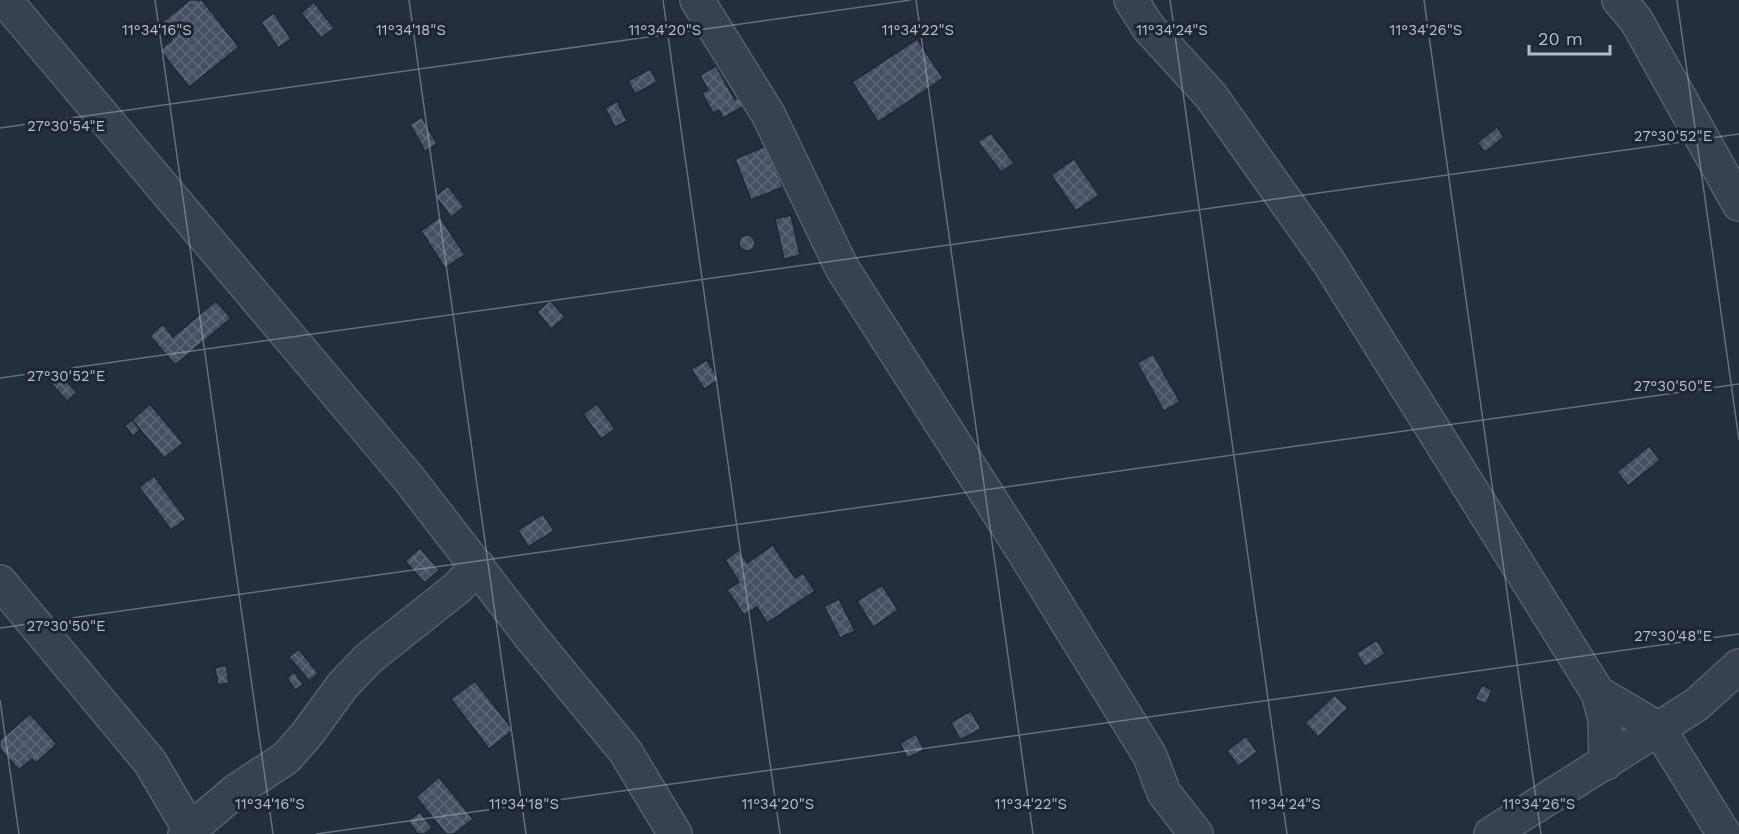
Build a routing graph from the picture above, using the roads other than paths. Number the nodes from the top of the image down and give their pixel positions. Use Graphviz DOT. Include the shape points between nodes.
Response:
graph roads {
  1 [pos="5,0"];
  2 [pos="697,0"];
  3 [pos="1131,0"];
  4 [pos="1619,0"];
  5 [pos="1739,204"];
  6 [pos="478,566"];
  7 [pos="0,582"];
  8 [pos="1739,666"];
  9 [pos="1598,693"];
  10 [pos="1659,729"];
  11 [pos="1606,763"];
  12 [pos="188,832"];
  13 [pos="675,834"];
  14 [pos="1196,834"];
  15 [pos="1491,834"];
  16 [pos="1724,834"];
  1 -- 6 [label="street"];
  2 -- 14 [label="street" via="768,114 848,278 1024,552 1143,746 1164,793"];
  3 -- 9 [label="street" via="1148,27 1211,96 1328,261"];
  4 -- 5 [label="street" via="1636,20"];
  6 -- 12 [label="street" via="457,588 369,658 286,758 237,790"];
  6 -- 13 [label="street" via="625,751"];
  7 -- 12 [label="street" via="150,762"];
  8 -- 10 [label="street" via="1696,705"];
  9 -- 10 [label="street"];
  9 -- 11 [label="street" via="1605,719"];
  10 -- 11 [label="street"];
  10 -- 16 [label="street"];
  11 -- 15 [label="street"];
}
